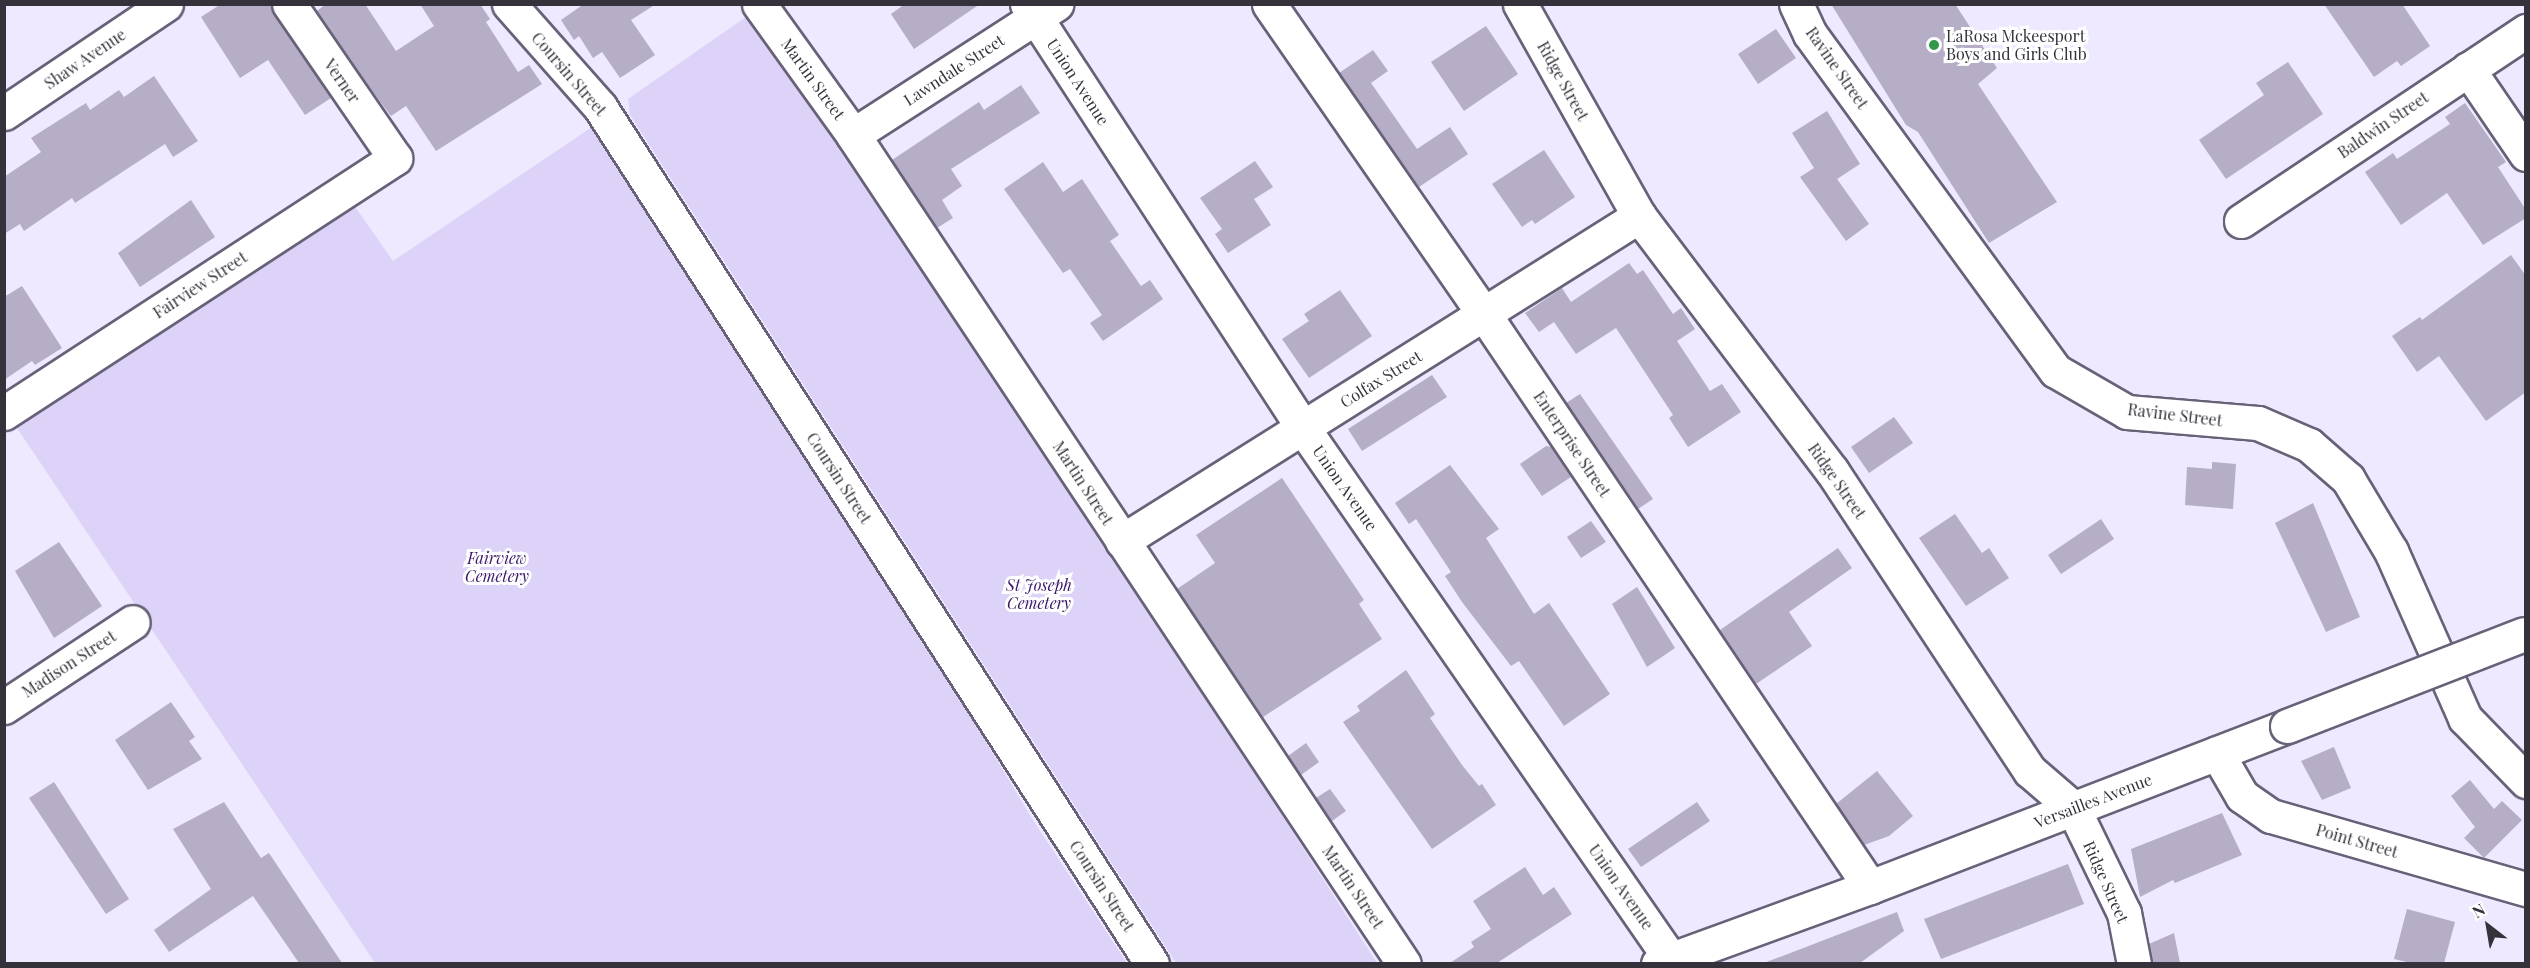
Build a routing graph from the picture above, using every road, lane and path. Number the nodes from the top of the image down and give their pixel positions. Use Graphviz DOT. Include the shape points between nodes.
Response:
graph roads {
  1 [pos="166,4"];
  2 [pos="289,4"];
  3 [pos="509,4"];
  4 [pos="759,4"];
  5 [pos="1269,4"];
  6 [pos="1520,4"];
  7 [pos="1796,4"];
  8 [pos="1040,9"];
  9 [pos="2526,30"];
  10 [pos="2468,69"];
  11 [pos="4,113"];
  12 [pos="853,135"];
  13 [pos="2526,154"];
  14 [pos="395,158"];
  15 [pos="1639,216"];
  16 [pos="2241,221"];
  17 [pos="1484,314"];
  18 [pos="4,412"];
  19 [pos="1303,428"];
  20 [pos="1122,541"];
  21 [pos="133,622"];
  22 [pos="2525,634"];
  23 [pos="4,707"];
  24 [pos="2217,753"];
  25 [pos="2526,781"];
  26 [pos="2073,808"];
  27 [pos="1870,887"];
  28 [pos="2526,889"];
  29 [pos="1667,962"];
  30 [pos="1152,963"];
  31 [pos="1404,963"];
  32 [pos="2134,963"];
  1 -- 11 [label="street, Shaw Avenue"];
  2 -- 14 [label="street, Verner"];
  3 -- 30 [label="street, Coursin Street" via="600,107"];
  4 -- 12 [label="street, Martin Street"];
  5 -- 17 [label="street, Enterprise Street"];
  6 -- 15 [label="street, Ridge Street"];
  7 -- 25 [label="street, Ravine Street" via="1810,34 2056,371 2127,412 2258,423 2309,445 2348,479 2391,551 2465,718"];
  8 -- 12 [label="street, Lawndale Street"];
  8 -- 19 [label="street, Union Avenue"];
  9 -- 10 [label="street, Baldwin Street"];
  10 -- 13 [label="street"];
  10 -- 16 [label="street, Baldwin Street"];
  12 -- 20 [label="street, Martin Street"];
  14 -- 18 [label="street, Fairview Street"];
  15 -- 17 [label="street, Colfax Street"];
  15 -- 26 [label="street, Ridge Street" via="1832,471 2031,771"];
  17 -- 19 [label="street, Colfax Street"];
  17 -- 27 [label="street, Enterprise Street"];
  19 -- 20 [label="street, Colfax Street"];
  19 -- 29 [label="street, Union Avenue"];
  20 -- 31 [label="street, Martin Street"];
  21 -- 23 [label="street, Madison Street"];
  22 -- 24 [label="street, Versailles Avenue, bridge"];
  24 -- 26 [label="street, Versailles Avenue"];
  24 -- 28 [label="street, Point Street" via="2242,796 2271,816"];
  26 -- 27 [label="street, Versailles Avenue"];
  26 -- 32 [label="street, Ridge Street" via="2124,913"];
  27 -- 29 [label="street, Versailles Avenue"];
}
